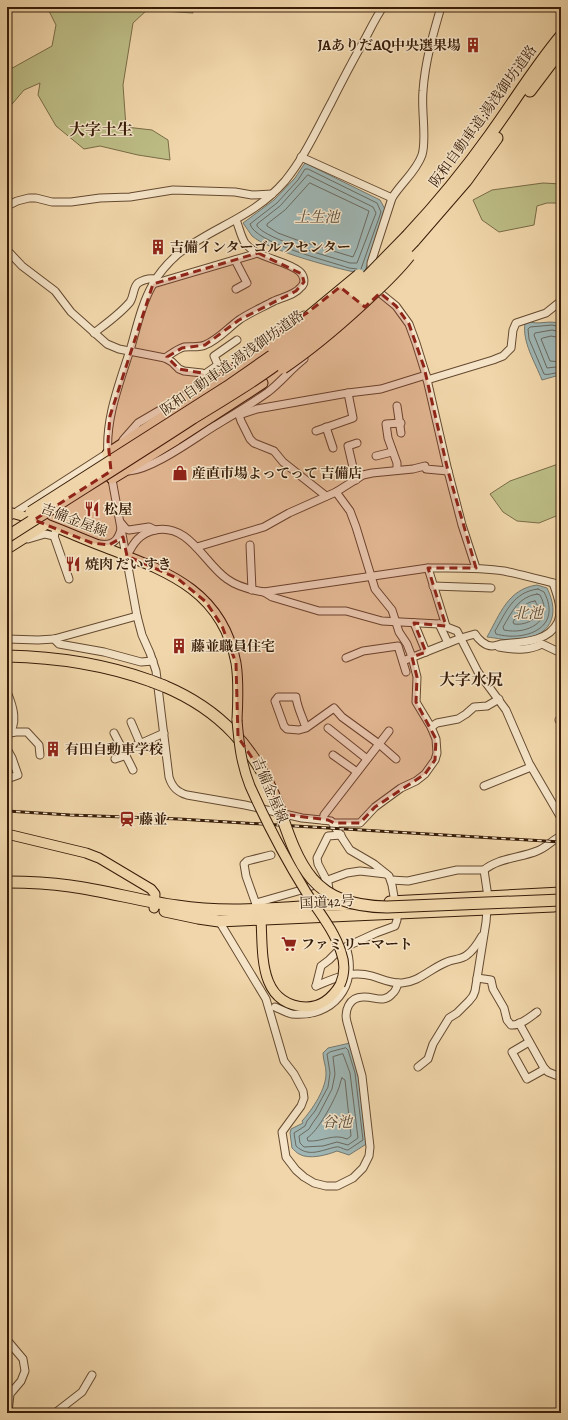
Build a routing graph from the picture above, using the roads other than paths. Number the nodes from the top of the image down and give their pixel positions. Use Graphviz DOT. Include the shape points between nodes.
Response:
graph roads {
  1 [pos="383,7"];
  2 [pos="441,7"];
  3 [pos="561,36"];
  4 [pos="561,50"];
  5 [pos="301,157"];
  6 [pos="272,194"];
  7 [pos="392,198"];
  8 [pos="7,206"];
  9 [pos="236,220"];
  10 [pos="411,238"];
  11 [pos="7,250"];
  12 [pos="258,253"];
  13 [pos="235,260"];
  14 [pos="154,281"];
  15 [pos="236,288"];
  16 [pos="380,293"];
  17 [pos="561,301"];
  18 [pos="366,307"];
  19 [pos="94,333"];
  20 [pos="237,340"];
  21 [pos="130,351"];
  22 [pos="165,358"];
  23 [pos="205,374"];
  24 [pos="427,378"];
  25 [pos="213,379"];
  26 [pos="348,393"];
  27 [pos="397,406"];
  28 [pos="239,413"];
  29 [pos="400,423"];
  30 [pos="326,427"];
  31 [pos="316,430"];
  32 [pos="402,433"];
  33 [pos="357,443"];
  34 [pos="333,448"];
  35 [pos="392,452"];
  36 [pos="108,454"];
  37 [pos="376,456"];
  38 [pos="397,470"];
  39 [pos="448,471"];
  40 [pos="112,478"];
  41 [pos="356,480"];
  42 [pos="336,492"];
  43 [pos="326,496"];
  44 [pos="9,514"];
  45 [pos="119,519"];
  46 [pos="45,524"];
  47 [pos="7,528"];
  48 [pos="121,529"];
  49 [pos="155,530"];
  50 [pos="55,532"];
  51 [pos="7,537"];
  52 [pos="92,542"];
  53 [pos="250,545"];
  54 [pos="197,547"];
  55 [pos="7,548"];
  56 [pos="7,552"];
  57 [pos="127,556"];
  58 [pos="428,568"];
  59 [pos="476,568"];
  60 [pos="371,576"];
  61 [pos="69,579"];
  62 [pos="553,583"];
  63 [pos="561,585"];
  64 [pos="434,586"];
  65 [pos="491,588"];
  66 [pos="252,590"];
  67 [pos="264,592"];
  68 [pos="137,616"];
  69 [pos="396,622"];
  70 [pos="414,623"];
  71 [pos="442,625"];
  72 [pos="461,638"];
  73 [pos="7,639"];
  74 [pos="54,639"];
  75 [pos="448,643"];
  76 [pos="491,646"];
  77 [pos="426,652"];
  78 [pos="561,653"];
  79 [pos="7,656"];
  80 [pos="412,657"];
  81 [pos="346,658"];
  82 [pos="153,661"];
  83 [pos="403,661"];
  84 [pos="406,672"];
  85 [pos="7,692"];
  86 [pos="499,699"];
  87 [pos="131,722"];
  88 [pos="432,726"];
  89 [pos="306,728"];
  90 [pos="328,728"];
  91 [pos="389,731"];
  92 [pos="114,733"];
  93 [pos="164,733"];
  94 [pos="8,735"];
  95 [pos="140,743"];
  96 [pos="379,744"];
  97 [pos="8,752"];
  98 [pos="125,753"];
  99 [pos="40,755"];
  100 [pos="333,755"];
  101 [pos="367,759"];
  102 [pos="396,759"];
  103 [pos="115,760"];
  104 [pos="531,767"];
  105 [pos="133,770"];
  106 [pos="357,772"];
  107 [pos="7,779"];
  108 [pos="484,786"];
  109 [pos="560,815"];
  110 [pos="323,820"];
  111 [pos="334,824"];
  112 [pos="7,834"];
  113 [pos="341,835"];
  114 [pos="561,836"];
  115 [pos="271,855"];
  116 [pos="484,870"];
  117 [pos="389,877"];
  118 [pos="326,880"];
  119 [pos="7,882"];
  120 [pos="561,893"];
  121 [pos="488,897"];
  122 [pos="561,900"];
  123 [pos="395,901"];
  124 [pos="332,904"];
  125 [pos="154,905"];
  126 [pos="561,905"];
  127 [pos="487,909"];
  128 [pos="258,910"];
  129 [pos="397,914"];
  130 [pos="219,921"];
  131 [pos="484,931"];
  132 [pos="346,947"];
  133 [pos="350,974"];
  134 [pos="478,978"];
  135 [pos="398,983"];
  136 [pos="285,1001"];
  137 [pos="272,1008"];
  138 [pos="537,1012"];
  139 [pos="519,1023"];
  140 [pos="529,1042"];
  141 [pos="418,1068"];
  142 [pos="545,1069"];
  143 [pos="558,1076"];
  144 [pos="7,1340"];
  145 [pos="92,1374"];
  146 [pos="8,1413"];
  147 [pos="55,1413"];
  1 -- 5 [label="street"];
  2 -- 7 [label="street" via="430,44 423,90 422,155"];
  3 -- 10 [label="highway, 阪和自動車道;湯浅御坊道路" via="489,137"];
  4 -- 10 [label="highway, 阪和自動車道;湯浅御坊道路" via="466,181"];
  5 -- 6 [label="street"];
  5 -- 7 [label="street"];
  6 -- 8 [label="street" via="173,190 71,202 30,198"];
  6 -- 9 [label="street"];
  7 -- 16 [label="street" via="371,263 373,283"];
  9 -- 12 [label="street" via="244,242"];
  9 -- 14 [label="street" via="186,249 169,263"];
  10 -- 36 [label="highway, bridge" via="354,279 271,346"];
  10 -- 40 [label="highway, bridge" via="392,276 347,318 300,356 176,439"];
  10 -- 47 [label="highway, 阪和自動車道;湯浅御坊道路, bridge" via="296,339 159,432"];
  10 -- 51 [label="highway, 阪和自動車道;湯浅御坊道路, bridge" via="377,279 282,360"];
  11 -- 19 [label="street" via="22,266 55,291 70,312"];
  12 -- 13 [label="street"];
  12 -- 22 [label="street" via="300,272 304,278 302,287 239,320 205,345 182,348"];
  13 -- 14 [label="street"];
  13 -- 15 [label="street" via="247,283"];
  14 -- 19 [label="street" via="148,278 139,282 129,303"];
  14 -- 21 [label="street"];
  16 -- 18 [label="street"];
  16 -- 24 [label="street" via="396,306 409,324"];
  17 -- 24 [label="street" via="546,313 516,323 511,348 503,356"];
  18 -- 25 [label="street" via="340,287 307,313 264,339"];
  18 -- 28 [label="street" via="268,392"];
  19 -- 21 [label="street" via="107,344"];
  20 -- 23 [label="street" via="214,356 218,365"];
  21 -- 22 [label="street"];
  21 -- 36 [label="street" via="110,416"];
  22 -- 23 [label="street" via="178,369"];
  23 -- 25 [label="street"];
  24 -- 26 [label="street" via="381,389"];
  24 -- 39 [label="street"];
  25 -- 36 [label="street" via="138,424"];
  26 -- 28 [label="street"];
  26 -- 30 [label="street" via="353,418"];
  27 -- 29 [label="street"];
  28 -- 40 [label="street" via="162,458"];
  28 -- 43 [label="street" via="254,443 274,451 283,462"];
  29 -- 32 [label="street"];
  29 -- 35 [label="street" via="386,424"];
  30 -- 31 [label="street"];
  30 -- 34 [label="street"];
  33 -- 41 [label="street" via="348,446"];
  35 -- 37 [label="street"];
  35 -- 38 [label="street"];
  36 -- 40 [label="street"];
  36 -- 44 [label="street"];
  38 -- 39 [label="street" via="425,466 426,469"];
  38 -- 41 [label="street" via="363,475"];
  39 -- 59 [label="street"];
  40 -- 45 [label="street"];
  41 -- 42 [label="street"];
  42 -- 43 [label="street"];
  42 -- 60 [label="street" via="350,511"];
  43 -- 54 [label="street" via="264,527"];
  44 -- 46 [label="main road, 吉備金屋線"];
  45 -- 48 [label="street"];
  45 -- 49 [label="street" via="126,529 149,527"];
  46 -- 50 [label="main road, 吉備金屋線"];
  46 -- 55 [label="highway"];
  48 -- 52 [label="street" via="113,543"];
  48 -- 57 [label="street"];
  49 -- 54 [label="street" via="172,531 186,537"];
  49 -- 57 [label="street" via="138,538"];
  50 -- 52 [label="main road, 吉備金屋線"];
  50 -- 56 [label="street" via="32,537"];
  50 -- 61 [label="street"];
  52 -- 57 [label="main road, 吉備金屋線"];
  53 -- 66 [label="street"];
  54 -- 66 [label="street" via="226,579"];
  57 -- 68 [label="street"];
  57 -- 136 [label="main road, 吉備金屋線, bridge" via="177,578 199,595 215,614 226,634 236,663 238,744 247,776 295,873 340,947 344,968 340,985 332,997 317,1006 304,1007"];
  58 -- 59 [label="street"];
  58 -- 60 [label="street"];
  58 -- 64 [label="street"];
  59 -- 62 [label="street" via="504,571"];
  60 -- 67 [label="street"];
  60 -- 69 [label="street" via="375,589 392,610"];
  62 -- 63 [label="street"];
  62 -- 76 [label="street" via="560,615 554,628 532,641"];
  64 -- 65 [label="street"];
  64 -- 71 [label="street"];
  66 -- 67 [label="street"];
  67 -- 69 [label="street" via="272,597 319,611 346,611"];
  68 -- 74 [label="street"];
  68 -- 82 [label="street"];
  69 -- 70 [label="street"];
  69 -- 80 [label="street"];
  70 -- 71 [label="street"];
  70 -- 77 [label="street"];
  71 -- 72 [label="street" via="457,631"];
  71 -- 75 [label="street"];
  72 -- 75 [label="street"];
  72 -- 76 [label="street" via="475,634"];
  72 -- 86 [label="street" via="478,672"];
  73 -- 74 [label="street"];
  74 -- 82 [label="street" via="59,644 141,662"];
  75 -- 77 [label="street"];
  76 -- 78 [label="street" via="526,649 542,644"];
  77 -- 80 [label="street"];
  79 -- 122 [label="highway, bridge" via="80,662 116,670 164,686 200,704 240,739 259,766 278,805 291,844 306,872 327,892 346,901 387,907"];
  80 -- 83 [label="street"];
  80 -- 88 [label="street" via="418,677 416,702"];
  81 -- 83 [label="street" via="363,651 398,646"];
  82 -- 93 [label="street" via="158,678"];
  83 -- 84 [label="street"];
  85 -- 94 [label="street" via="14,713 12,728"];
  86 -- 88 [label="street" via="487,706 474,707 458,719"];
  86 -- 104 [label="street"];
  87 -- 95 [label="street"];
  88 -- 111 [label="street" via="437,752 435,760 425,774 375,807 360,823"];
  89 -- 89 [label="street" via="287,729 284,726 275,701 278,697 296,697"];
  89 -- 96 [label="street" via="334,708 342,717"];
  90 -- 101 [label="street"];
  91 -- 96 [label="street"];
  92 -- 98 [label="street"];
  93 -- 95 [label="street"];
  93 -- 110 [label="street" via="169,777 173,786 181,793"];
  94 -- 99 [label="street" via="27,732 39,745"];
  95 -- 98 [label="street"];
  96 -- 101 [label="street"];
  96 -- 102 [label="street"];
  97 -- 107 [label="street" via="18,775"];
  98 -- 103 [label="street"];
  98 -- 105 [label="street"];
  100 -- 106 [label="street"];
  101 -- 106 [label="street"];
  104 -- 108 [label="street"];
  104 -- 109 [label="street"];
  106 -- 110 [label="street" via="324,815"];
  110 -- 111 [label="street"];
  111 -- 113 [label="street"];
  112 -- 125 [label="main road" via="99,858 152,889 155,894"];
  113 -- 117 [label="street" via="354,853 374,864"];
  113 -- 118 [label="street" via="328,836 317,858"];
  114 -- 116 [label="street" via="539,850"];
  115 -- 128 [label="street" via="244,864"];
  116 -- 117 [label="street" via="457,870 408,881"];
  116 -- 121 [label="street"];
  117 -- 118 [label="street" via="360,870"];
  117 -- 123 [label="street"];
  118 -- 124 [label="street"];
  118 -- 128 [label="street"];
  119 -- 125 [label="highway, 国道42号" via="70,886"];
  120 -- 121 [label="highway, 国道42号"];
  121 -- 123 [label="highway, 国道42号"];
  121 -- 127 [label="street"];
  123 -- 124 [label="highway, 国道42号"];
  123 -- 129 [label="street"];
  124 -- 128 [label="highway, 国道42号"];
  125 -- 128 [label="highway, 国道42号"];
  125 -- 130 [label="highway, 国道42号" via="198,918"];
  126 -- 127 [label="highway, 国道42号"];
  127 -- 129 [label="highway, 国道42号"];
  127 -- 131 [label="street"];
  128 -- 129 [label="highway, 国道42号"];
  128 -- 130 [label="highway, 国道42号"];
  128 -- 136 [label="main road, 吉備金屋線" via="266,974 275,994"];
  129 -- 132 [label="street" via="395,926"];
  130 -- 137 [label="street"];
  131 -- 134 [label="street"];
  131 -- 135 [label="street" via="468,955 447,962 415,980"];
  132 -- 133 [label="street"];
  132 -- 133 [label="street" via="336,952 321,966 316,986"];
  133 -- 135 [label="street" via="368,975"];
  133 -- 137 [label="street" via="340,996 320,1011 290,1014"];
  134 -- 139 [label="street" via="491,980 507,1020 511,1025"];
  134 -- 141 [label="street" via="473,996 449,1018 433,1044 428,1059"];
  135 -- 137 [label="street" via="394,992 387,998 380,1000 360,997 347,1008 346,1017 362,1076 370,1153 366,1164 357,1174 337,1186 331,1187 309,1181 286,1157 282,1132 301,1106 304,1094 284,1061"];
  136 -- 137 [label="street"];
  138 -- 139 [label="street"];
  139 -- 140 [label="street"];
  140 -- 142 [label="street"];
  140 -- 142 [label="street" via="512,1052 527,1079"];
  142 -- 143 [label="street"];
  144 -- 146 [label="street" via="23,1359 25,1371 21,1381 10,1394"];
  145 -- 147 [label="street" via="82,1392"];
}
